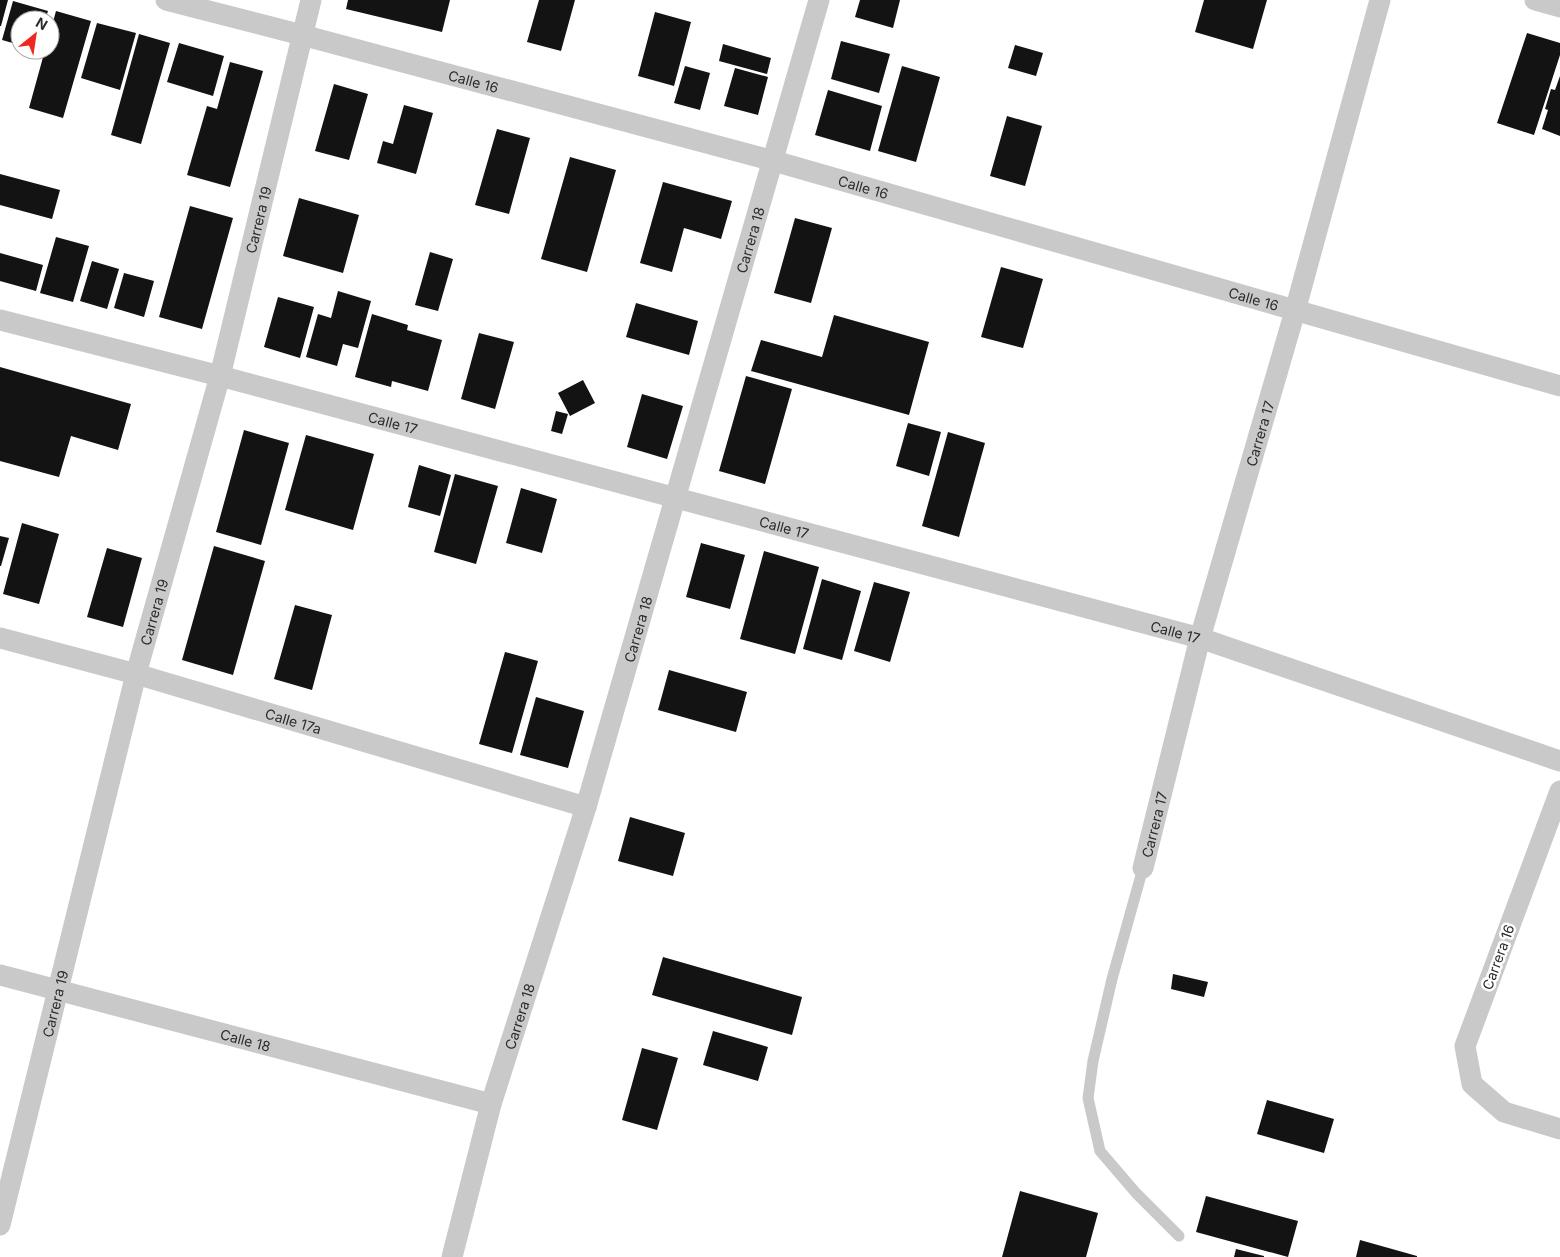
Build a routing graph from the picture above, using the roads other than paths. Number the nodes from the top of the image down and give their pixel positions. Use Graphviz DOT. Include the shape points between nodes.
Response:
graph roads {
  1 [pos="166,0"];
  2 [pos="311,0"];
  3 [pos="819,0"];
  4 [pos="1380,0"];
  5 [pos="1535,0"];
  6 [pos="1560,7"];
  7 [pos="302,34"];
  8 [pos="774,161"];
  9 [pos="1295,310"];
  10 [pos="0,320"];
  11 [pos="220,376"];
  12 [pos="1560,386"];
  13 [pos="676,498"];
  14 [pos="0,638"];
  15 [pos="1200,638"];
  16 [pos="136,674"];
  17 [pos="1560,761"];
  18 [pos="1560,791"];
  19 [pos="586,807"];
  20 [pos="1143,868"];
  21 [pos="0,975"];
  22 [pos="57,990"];
  23 [pos="491,1104"];
  24 [pos="1560,1129"];
  25 [pos="0,1225"];
  26 [pos="1179,1236"];
  27 [pos="452,1257"];
  1 -- 7 [label="street, Calle 16"];
  2 -- 7 [label="street, Carrera 19"];
  3 -- 8 [label="street, Carrera 18"];
  4 -- 9 [label="street, Carrera 17"];
  5 -- 6 [label="street"];
  7 -- 8 [label="street, Calle 16"];
  7 -- 11 [label="street, Carrera 19"];
  8 -- 9 [label="street, Calle 16"];
  8 -- 13 [label="street, Carrera 18"];
  9 -- 12 [label="street, Calle 16"];
  9 -- 15 [label="street, Carrera 17"];
  10 -- 11 [label="street, Calle 17"];
  11 -- 13 [label="street, Calle 17"];
  11 -- 16 [label="street, Carrera 19"];
  13 -- 15 [label="street, Calle 17"];
  13 -- 19 [label="street, Carrera 18"];
  14 -- 16 [label="street, Calle 17a"];
  15 -- 17 [label="street, Calle 17"];
  15 -- 20 [label="street, Carrera 17"];
  16 -- 19 [label="street, Calle 17a"];
  16 -- 22 [label="street, Carrera 19"];
  18 -- 24 [label="street, Carrera 16" via="1465,1046 1472,1084 1504,1112"];
  19 -- 23 [label="street, Carrera 18"];
  20 -- 26 [label="lane" via="1112,979 1088,1098 1100,1151"];
  21 -- 22 [label="street, Calle 18"];
  22 -- 23 [label="street, Calle 18"];
  22 -- 25 [label="street, Carrera 19"];
  23 -- 27 [label="street, Carrera 18"];
}
